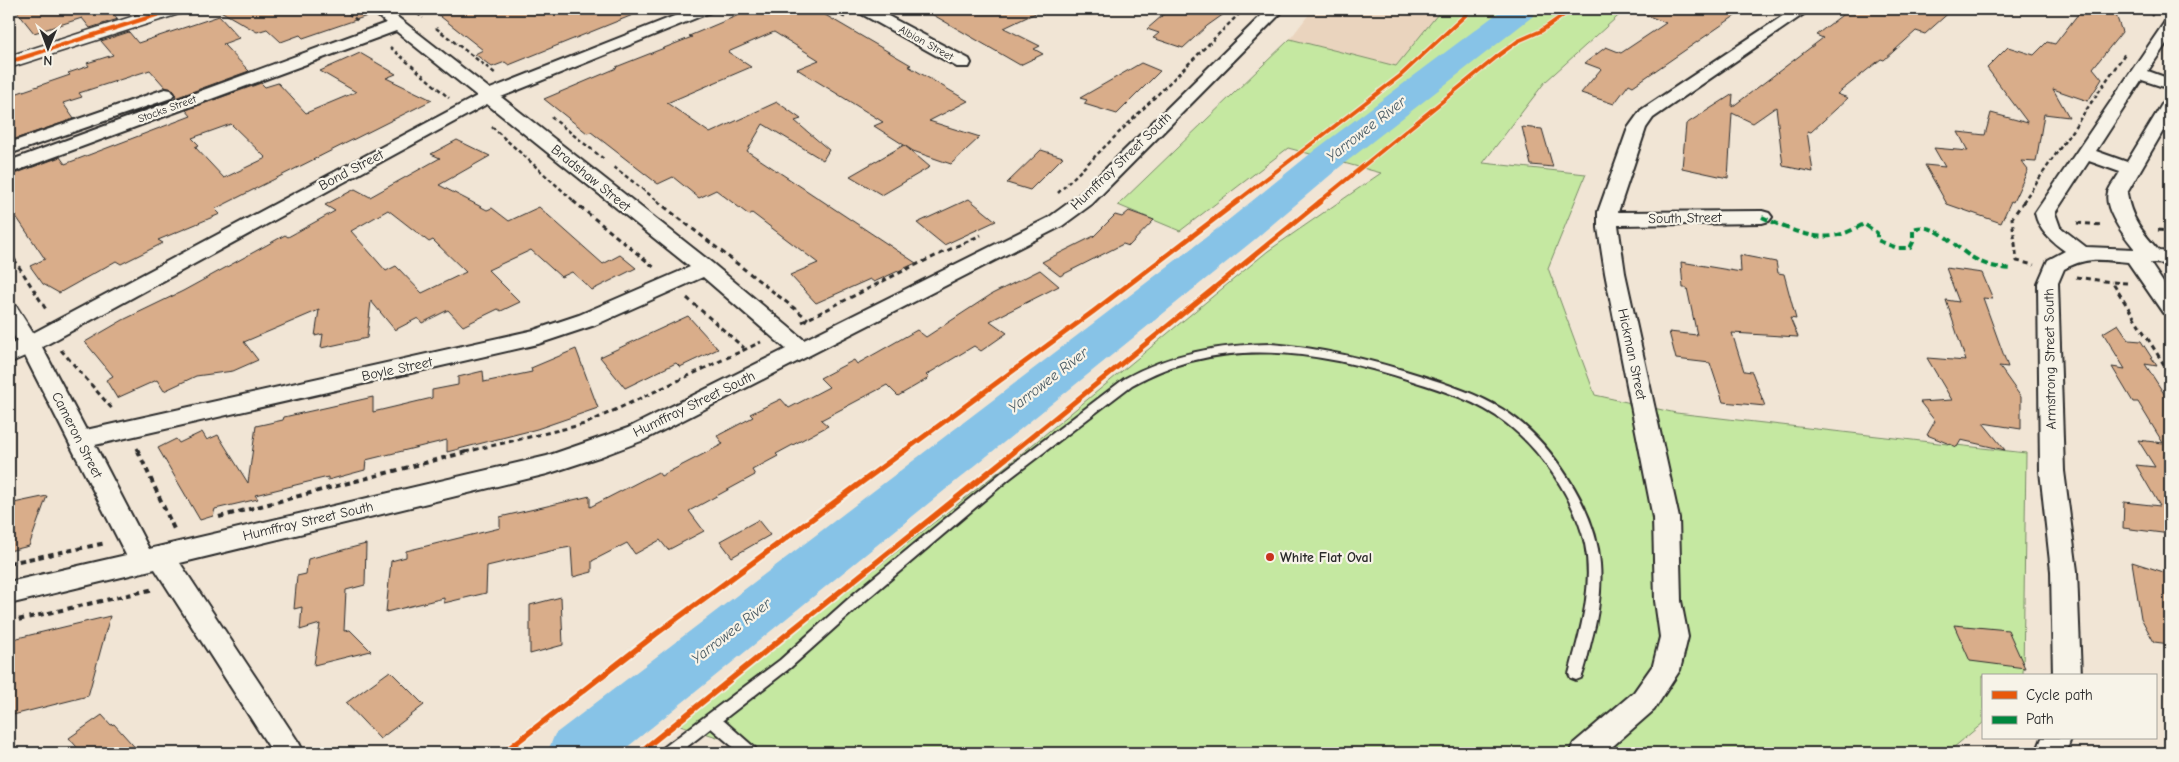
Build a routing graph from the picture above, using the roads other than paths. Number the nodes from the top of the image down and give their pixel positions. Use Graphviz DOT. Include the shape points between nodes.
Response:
graph roads {
  1 [pos="175,9"];
  2 [pos="378,9"];
  3 [pos="705,9"];
  4 [pos="864,9"];
  5 [pos="1277,9"];
  6 [pos="1803,9"];
  7 [pos="397,25"];
  8 [pos="2170,26"];
  9 [pos="325,51"];
  10 [pos="9,62"];
  11 [pos="962,63"];
  12 [pos="2138,74"];
  13 [pos="2170,84"];
  14 [pos="489,96"];
  15 [pos="2170,105"];
  16 [pos="9,149"];
  17 [pos="2084,153"];
  18 [pos="9,167"];
  19 [pos="2130,169"];
  20 [pos="1762,217"];
  21 [pos="1608,219"];
  22 [pos="2082,254"];
  23 [pos="2152,256"];
  24 [pos="705,268"];
  25 [pos="2170,308"];
  26 [pos="9,312"];
  27 [pos="19,349"];
  28 [pos="802,350"];
  29 [pos="79,440"];
  30 [pos="152,558"];
  31 [pos="9,593"];
  32 [pos="1576,674"];
  33 [pos="2067,674"];
  34 [pos="711,718"];
  35 [pos="2056,740"];
  36 [pos="289,753"];
  37 [pos="668,753"];
  38 [pos="750,753"];
  39 [pos="1584,753"];
  40 [pos="2051,753"];
  1 -- 10 [label="main road"];
  2 -- 7 [label="street, Bradshaw Street"];
  3 -- 14 [label="street, Bond Street"];
  4 -- 11 [label="street, Albion Street"];
  5 -- 28 [label="street, Humffray Street South" via="1074,209 1037,232"];
  6 -- 21 [label="street, Hickman Street" via="1647,114 1633,139"];
  7 -- 9 [label="street, Stocks Street"];
  7 -- 14 [label="street, Bradshaw Street"];
  8 -- 12 [label="street"];
  9 -- 16 [label="street, Stocks Street" via="286,56 242,68"];
  9 -- 18 [label="street, Stocks Street"];
  12 -- 13 [label="street"];
  12 -- 17 [label="street"];
  14 -- 24 [label="street, Bradshaw Street"];
  14 -- 27 [label="street, Bond Street"];
  15 -- 19 [label="street"];
  17 -- 19 [label="street"];
  17 -- 22 [label="street" via="2045,212 2045,222 2053,232"];
  19 -- 23 [label="street" via="2117,194 2117,208"];
  20 -- 21 [label="street, South Street"];
  21 -- 39 [label="street, Hickman Street" via="1615,273 1666,518 1668,601 1674,637 1666,670 1644,701"];
  22 -- 23 [label="street"];
  22 -- 33 [label="street, Armstrong Street South" via="2055,265 2048,283 2052,471 2064,572"];
  23 -- 25 [label="street"];
  24 -- 28 [label="street, Bradshaw Street"];
  24 -- 29 [label="street, Boyle Street" via="587,320 538,337"];
  26 -- 27 [label="street, Cameron Street"];
  27 -- 29 [label="street, Cameron Street"];
  28 -- 30 [label="street, Humffray Street South" via="636,434 570,458"];
  29 -- 30 [label="street, Cameron Street" via="131,537"];
  30 -- 31 [label="street, Humffray Street South"];
  30 -- 36 [label="street, Cameron Street" via="178,583"];
  32 -- 34 [label="lane" via="1591,618 1595,583 1593,552 1586,526 1572,496 1535,444 1493,409 1465,395 1370,365 1318,352 1234,350 1166,363 1128,382 1004,476 785,664"];
  34 -- 37 [label="lane"];
  34 -- 38 [label="lane"];
  35 -- 40 [label="street"];
}
